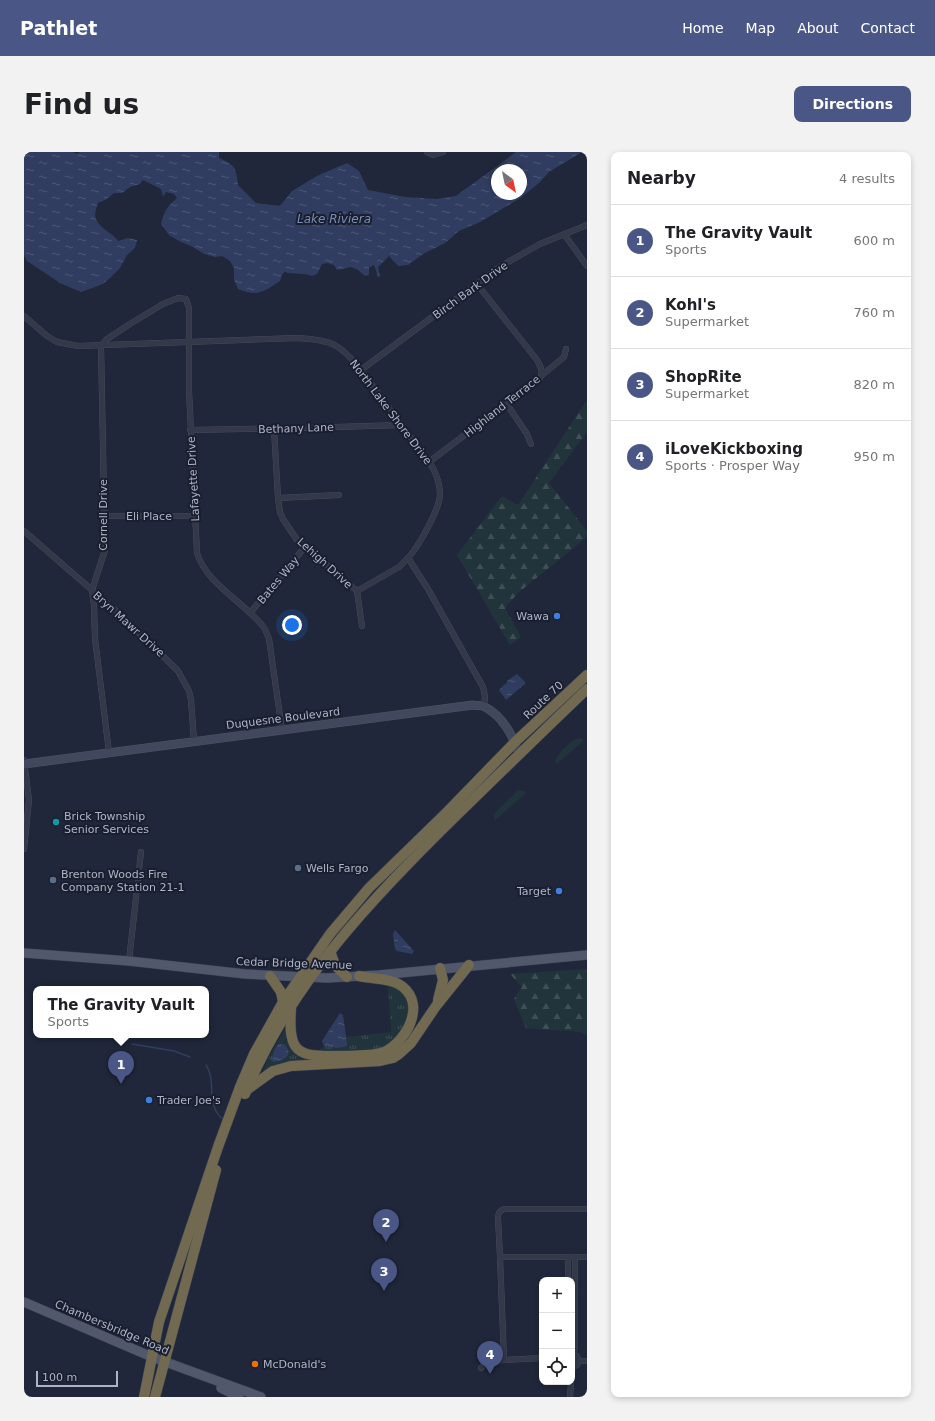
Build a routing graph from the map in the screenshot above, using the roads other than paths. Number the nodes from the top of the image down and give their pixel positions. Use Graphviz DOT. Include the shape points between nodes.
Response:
graph roads {
  1 [pos="426,152"];
  2 [pos="443,152"];
  3 [pos="587,225"];
  4 [pos="564,234"];
  5 [pos="587,266"];
  6 [pos="477,284"];
  7 [pos="24,316"];
  8 [pos="189,343"];
  9 [pos="101,346"];
  10 [pos="566,350"];
  11 [pos="361,370"];
  12 [pos="542,375"];
  13 [pos="506,403"];
  14 [pos="402,425"];
  15 [pos="274,429"];
  16 [pos="190,430"];
  17 [pos="531,444"];
  18 [pos="429,462"];
  19 [pos="339,495"];
  20 [pos="278,498"];
  21 [pos="104,516"];
  22 [pos="194,516"];
  23 [pos="24,531"];
  24 [pos="305,547"];
  25 [pos="408,558"];
  26 [pos="92,590"];
  27 [pos="357,591"];
  28 [pos="250,613"];
  29 [pos="362,626"];
  30 [pos="587,675"];
  31 [pos="587,689"];
  32 [pos="484,706"];
  33 [pos="282,730"];
  34 [pos="194,741"];
  35 [pos="515,742"];
  36 [pos="109,752"];
  37 [pos="519,754"];
  38 [pos="24,763"];
  39 [pos="24,849"];
  40 [pos="140,852"];
  41 [pos="330,951"];
  42 [pos="24,953"];
  43 [pos="587,955"];
  44 [pos="129,961"];
  45 [pos="469,965"];
  46 [pos="440,968"];
  47 [pos="270,976"];
  48 [pos="359,976"];
  49 [pos="300,977"];
  50 [pos="312,977"];
  51 [pos="347,977"];
  52 [pos="287,1004"];
  53 [pos="436,1006"];
  54 [pos="246,1090"];
  55 [pos="587,1209"];
  56 [pos="500,1257"];
  57 [pos="568,1257"];
  58 [pos="575,1257"];
  59 [pos="587,1257"];
  60 [pos="568,1277"];
  61 [pos="24,1302"];
  62 [pos="575,1349"];
  63 [pos="575,1355"];
  64 [pos="152,1357"];
  65 [pos="539,1358"];
  66 [pos="504,1360"];
  67 [pos="164,1361"];
  68 [pos="579,1361"];
  69 [pos="587,1361"];
  70 [pos="575,1366"];
  71 [pos="481,1368"];
  72 [pos="191,1372"];
  73 [pos="571,1385"];
  74 [pos="144,1397"];
  75 [pos="155,1397"];
  76 [pos="239,1397"];
  77 [pos="259,1397"];
  78 [pos="570,1397"];
  1 -- 2 [label="street" via="433,155"];
  3 -- 4 [label="street, Birch Bark Drive"];
  4 -- 5 [label="street"];
  4 -- 6 [label="street, Birch Bark Drive" via="524,252"];
  6 -- 11 [label="street, Birch Bark Drive"];
  6 -- 12 [label="street, Highland Terrace" via="537,360"];
  7 -- 9 [label="street, North Lake Shore Drive" via="57,342 78,346"];
  8 -- 9 [label="street, North Lake Shore Drive"];
  8 -- 9 [label="street, Lafayette Drive" via="189,308 183,298 178,298 130,324"];
  8 -- 11 [label="street, North Lake Shore Drive" via="316,339 340,347"];
  8 -- 16 [label="street, Lafayette Drive"];
  9 -- 21 [label="street, Cornell Drive"];
  10 -- 12 [label="street" via="564,357"];
  11 -- 14 [label="street, North Lake Shore Drive"];
  12 -- 13 [label="street, Highland Terrace"];
  13 -- 17 [label="street"];
  13 -- 18 [label="street, Highland Terrace"];
  14 -- 15 [label="street, Bethany Lane"];
  14 -- 18 [label="street, North Lake Shore Drive"];
  15 -- 16 [label="street, Bethany Lane"];
  15 -- 20 [label="street, Lehigh Drive"];
  16 -- 22 [label="street, Lafayette Drive"];
  18 -- 25 [label="street, North Lake Shore Drive" via="437,477 440,494 437,507 423,536"];
  19 -- 20 [label="street"];
  20 -- 24 [label="street, Lehigh Drive" via="283,519"];
  21 -- 22 [label="street, Eli Place"];
  21 -- 26 [label="street, Cornell Drive" via="105,550"];
  22 -- 28 [label="street, Lafayette Drive" via="200,562 211,578"];
  23 -- 26 [label="street, Bryn Mawr Drive"];
  24 -- 27 [label="street, Lehigh Drive"];
  24 -- 28 [label="street, Bates Way"];
  25 -- 27 [label="street, Lehigh Drive" via="399,567"];
  25 -- 32 [label="street" via="483,687 486,696"];
  26 -- 34 [label="street, Bryn Mawr Drive" via="178,671 189,691"];
  26 -- 36 [label="street, Cornell Drive" via="95,639"];
  27 -- 29 [label="street"];
  28 -- 33 [label="street, Lafayette Drive" via="264,626 269,639"];
  30 -- 35 [label="highway, Route 70"];
  31 -- 37 [label="highway, Route 70"];
  32 -- 33 [label="street, Duquesne Boulevard" via="473,705"];
  32 -- 35 [label="street" via="498,716"];
  33 -- 34 [label="street, Duquesne Boulevard"];
  34 -- 36 [label="street, Duquesne Boulevard"];
  35 -- 37 [label="street"];
  35 -- 49 [label="highway, Route 70" via="369,888 330,934"];
  36 -- 38 [label="street, Duquesne Boulevard"];
  37 -- 41 [label="highway, Route 70" via="427,844 368,906"];
  38 -- 39 [label="street" via="29,800"];
  40 -- 44 [label="street"];
  41 -- 50 [label="highway, Route 70"];
  41 -- 51 [label="highway" via="335,965"];
  42 -- 44 [label="main road, Cedar Bridge Avenue"];
  43 -- 45 [label="main road, Cedar Bridge Avenue"];
  44 -- 47 [label="main road, Cedar Bridge Avenue"];
  45 -- 46 [label="main road, Cedar Bridge Avenue"];
  45 -- 53 [label="highway"];
  46 -- 48 [label="main road, Cedar Bridge Avenue"];
  46 -- 53 [label="highway" via="443,980"];
  47 -- 49 [label="main road, Cedar Bridge Avenue"];
  47 -- 52 [label="highway"];
  48 -- 51 [label="main road, Cedar Bridge Avenue"];
  48 -- 52 [label="highway" via="392,982 403,987 412,1001 412,1021 407,1031 401,1040 383,1052 372,1055 306,1054 299,1050 290,1037"];
  49 -- 50 [label="main road, Cedar Bridge Avenue"];
  49 -- 52 [label="highway, Route 70"];
  50 -- 51 [label="main road, Cedar Bridge Avenue"];
  50 -- 52 [label="highway"];
  52 -- 54 [label="highway"];
  52 -- 64 [label="highway" via="254,1054 218,1147 159,1322"];
  53 -- 54 [label="highway" via="411,1043 393,1058 380,1062 291,1066 273,1071"];
  54 -- 67 [label="highway" via="216,1171"];
  55 -- 56 [label="street" via="501,1210 498,1213"];
  56 -- 57 [label="street"];
  56 -- 66 [label="street"];
  57 -- 58 [label="street"];
  57 -- 60 [label="street"];
  58 -- 59 [label="street"];
  58 -- 62 [label="street"];
  61 -- 64 [label="main road, Chambersbridge Road"];
  63 -- 68 [label="street"];
  64 -- 67 [label="main road, Chambersbridge Road"];
  64 -- 74 [label="highway"];
  65 -- 66 [label="street"];
  66 -- 71 [label="street" via="487,1361"];
  67 -- 72 [label="main road, Chambersbridge Road"];
  67 -- 75 [label="highway"];
  68 -- 69 [label="street"];
  68 -- 70 [label="street"];
  72 -- 76 [label="main road, Chambersbridge Road"];
  72 -- 77 [label="main road, Chambersbridge Road"];
  73 -- 78 [label="street"];
}
